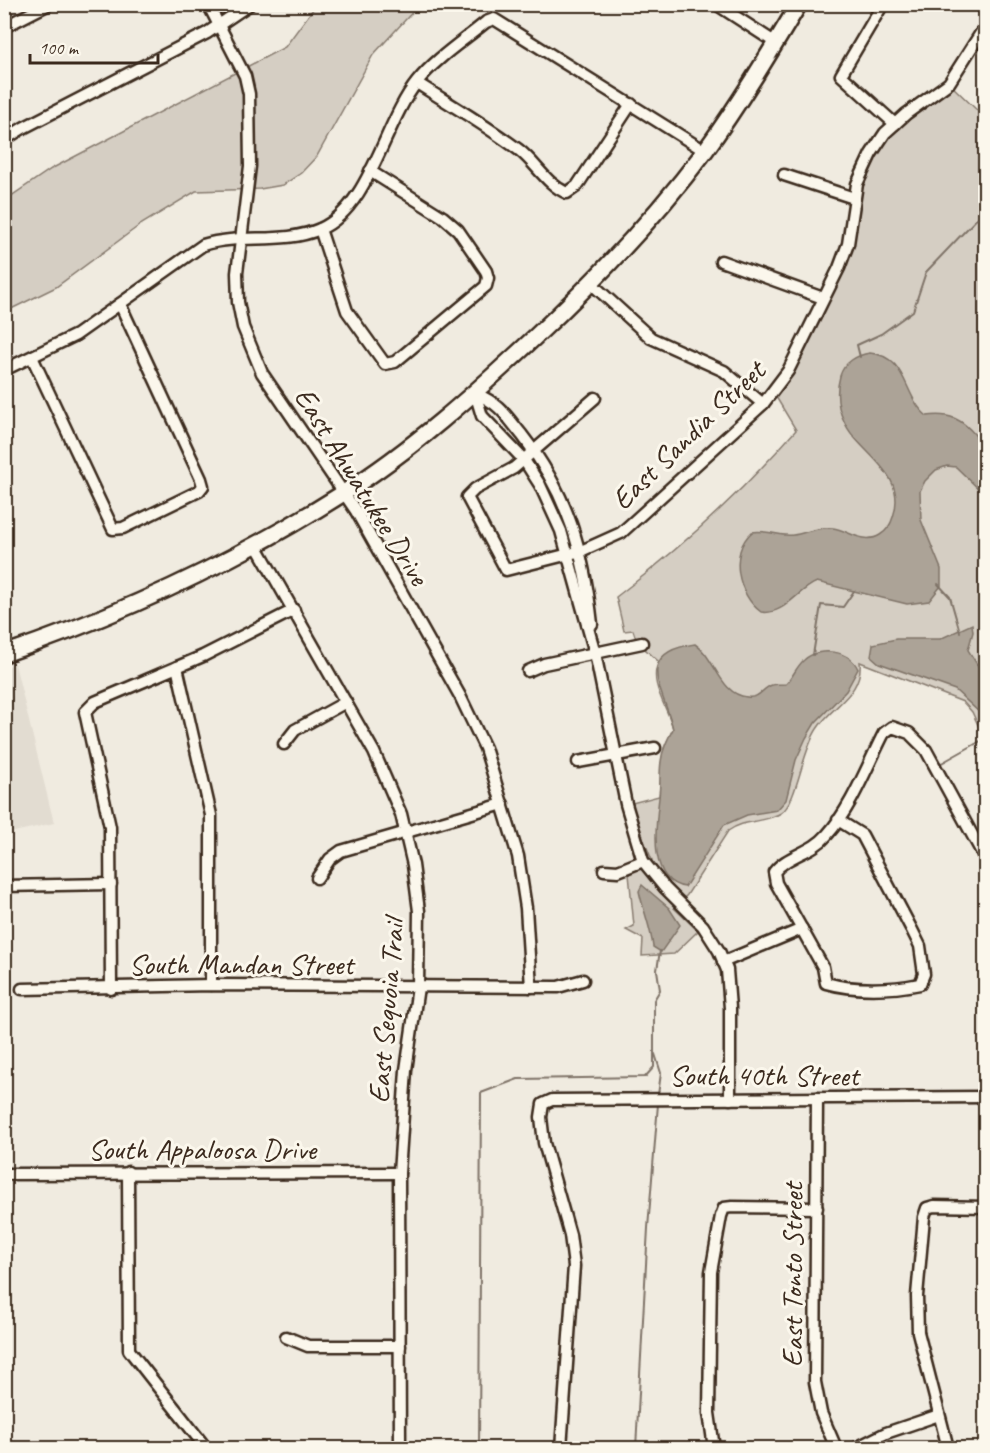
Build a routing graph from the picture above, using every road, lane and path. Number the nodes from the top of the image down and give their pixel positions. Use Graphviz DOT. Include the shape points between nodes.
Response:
graph roads {
  1 [pos="49,4"];
  2 [pos="208,4"];
  3 [pos="250,4"];
  4 [pos="716,4"];
  5 [pos="799,4"];
  6 [pos="883,4"];
  7 [pos="986,25"];
  8 [pos="219,26"];
  9 [pos="4,27"];
  10 [pos="776,43"];
  11 [pos="417,83"];
  12 [pos="631,104"];
  13 [pos="895,124"];
  14 [pos="4,140"];
  15 [pos="705,151"];
  16 [pos="370,171"];
  17 [pos="784,175"];
  18 [pos="854,198"];
  19 [pos="320,229"];
  20 [pos="241,238"];
  21 [pos="721,261"];
  22 [pos="592,284"];
  23 [pos="823,298"];
  24 [pos="120,304"];
  25 [pos="32,357"];
  26 [pos="4,370"];
  27 [pos="475,393"];
  28 [pos="595,398"];
  29 [pos="763,404"];
  30 [pos="529,456"];
  31 [pos="343,493"];
  32 [pos="256,545"];
  33 [pos="581,551"];
  34 [pos="568,555"];
  35 [pos="294,610"];
  36 [pos="642,643"];
  37 [pos="595,653"];
  38 [pos="4,654"];
  39 [pos="177,668"];
  40 [pos="528,670"];
  41 [pos="346,702"];
  42 [pos="284,744"];
  43 [pos="655,748"];
  44 [pos="617,756"];
  45 [pos="578,762"];
  46 [pos="503,804"];
  47 [pos="838,820"];
  48 [pos="406,832"];
  49 [pos="986,860"];
  50 [pos="646,864"];
  51 [pos="604,870"];
  52 [pos="317,878"];
  53 [pos="111,884"];
  54 [pos="4,886"];
  55 [pos="802,929"];
  56 [pos="723,962"];
  57 [pos="583,980"];
  58 [pos="212,985"];
  59 [pos="418,987"];
  60 [pos="531,987"];
  61 [pos="111,989"];
  62 [pos="22,990"];
  63 [pos="986,1097"];
  64 [pos="817,1098"];
  65 [pos="730,1099"];
  66 [pos="128,1173"];
  67 [pos="399,1173"];
  68 [pos="4,1174"];
  69 [pos="986,1207"];
  70 [pos="817,1208"];
  71 [pos="286,1338"];
  72 [pos="400,1346"];
  73 [pos="939,1415"];
  74 [pos="206,1449"];
  75 [pos="400,1449"];
  76 [pos="561,1449"];
  77 [pos="714,1449"];
  78 [pos="836,1449"];
  79 [pos="856,1449"];
  80 [pos="948,1449"];
  1 -- 9 [label="street"];
  2 -- 8 [label="street, East Ahwatukee Drive"];
  3 -- 8 [label="street"];
  4 -- 10 [label="street"];
  5 -- 10 [label="main road"];
  6 -- 13 [label="street" via="842,75"];
  7 -- 13 [label="street, East Sandia Street" via="949,83"];
  8 -- 14 [label="street"];
  8 -- 20 [label="street, East Ahwatukee Drive" via="245,76 249,94 250,166"];
  10 -- 15 [label="main road"];
  11 -- 12 [label="street" via="494,19"];
  11 -- 12 [label="street" via="503,138 537,165 556,189 567,193 577,186"];
  11 -- 16 [label="street"];
  12 -- 15 [label="street"];
  13 -- 18 [label="street, East Sandia Street" via="863,169"];
  15 -- 22 [label="main road"];
  16 -- 19 [label="street" via="344,211"];
  16 -- 19 [label="street" via="458,230 486,271 486,286 395,363 385,364 346,311"];
  17 -- 18 [label="street"];
  18 -- 23 [label="street, East Sandia Street" via="848,244"];
  19 -- 20 [label="street" via="287,237"];
  20 -- 24 [label="street" via="203,246"];
  20 -- 31 [label="street, East Ahwatukee Drive" via="238,302 252,351 262,373"];
  21 -- 23 [label="street"];
  22 -- 27 [label="main road"];
  22 -- 29 [label="street" via="651,338 724,371"];
  23 -- 29 [label="street, East Sandia Street" via="788,371"];
  24 -- 25 [label="street" via="76,335"];
  24 -- 25 [label="street" via="203,486 123,528 113,529"];
  25 -- 26 [label="street"];
  27 -- 30 [label="street" via="496,403"];
  27 -- 30 [label="street" via="482,416"];
  27 -- 31 [label="main road"];
  28 -- 30 [label="street"];
  29 -- 33 [label="street, East Sandia Street" via="621,533"];
  30 -- 33 [label="street" via="565,504"];
  30 -- 34 [label="street"];
  30 -- 34 [label="street, East Sandia Street" via="467,497 506,570"];
  31 -- 32 [label="main road"];
  31 -- 46 [label="street, East Ahwatukee Drive" via="460,696 485,748"];
  32 -- 35 [label="street, East Sequoia Trail"];
  32 -- 38 [label="main road" via="161,593 71,632"];
  33 -- 34 [label="street, East Sandia Street"];
  33 -- 37 [label="street"];
  34 -- 37 [label="street"];
  35 -- 39 [label="street"];
  35 -- 41 [label="street, East Sequoia Trail"];
  36 -- 37 [label="street"];
  37 -- 40 [label="street"];
  37 -- 44 [label="street"];
  39 -- 53 [label="street" via="95,702 85,712 108,810"];
  39 -- 58 [label="street" via="212,815"];
  41 -- 42 [label="street" via="295,730"];
  41 -- 48 [label="street, East Sequoia Trail" via="388,784"];
  43 -- 44 [label="street"];
  44 -- 45 [label="street"];
  44 -- 50 [label="street" via="626,804"];
  46 -- 48 [label="street"];
  46 -- 60 [label="street, East Ahwatukee Drive" via="520,864"];
  47 -- 49 [label="street" via="884,733 892,727 909,733 926,750"];
  47 -- 55 [label="street" via="813,849 781,863 774,872 776,883"];
  47 -- 55 [label="street" via="865,841 920,946 924,974 920,984 841,987 826,983 823,967"];
  48 -- 52 [label="street" via="341,851"];
  48 -- 59 [label="street, East Sequoia Trail" via="418,903"];
  50 -- 51 [label="street"];
  50 -- 56 [label="street" via="712,940"];
  53 -- 54 [label="street"];
  53 -- 61 [label="street"];
  55 -- 56 [label="street"];
  56 -- 65 [label="street" via="730,1008"];
  57 -- 60 [label="street, South Mandan Street" via="558,987"];
  58 -- 59 [label="street, South Mandan Street"];
  58 -- 61 [label="street, South Mandan Street"];
  59 -- 60 [label="street, South Mandan Street"];
  59 -- 67 [label="street, East Sequoia Trail" via="406,1070"];
  61 -- 62 [label="street, South Mandan Street"];
  63 -- 64 [label="street, South 40th Street"];
  64 -- 65 [label="street, South 40th Street"];
  64 -- 70 [label="street, East Tonto Street"];
  65 -- 76 [label="street, South 40th Street" via="552,1100 543,1104 544,1143 570,1235 574,1266"];
  66 -- 67 [label="street, South Appaloosa Drive"];
  66 -- 68 [label="street, South Appaloosa Drive"];
  66 -- 74 [label="street" via="129,1350"];
  67 -- 72 [label="street, East Sequoia Trail"];
  69 -- 73 [label="street" via="927,1208 924,1217 917,1317 920,1347"];
  70 -- 77 [label="street" via="724,1208 711,1272 709,1413"];
  70 -- 78 [label="street, East Tonto Street" via="815,1382 821,1413"];
  71 -- 72 [label="street" via="308,1346"];
  72 -- 75 [label="street, East Sequoia Trail"];
  73 -- 79 [label="street" via="886,1433"];
  73 -- 80 [label="street"];
}
